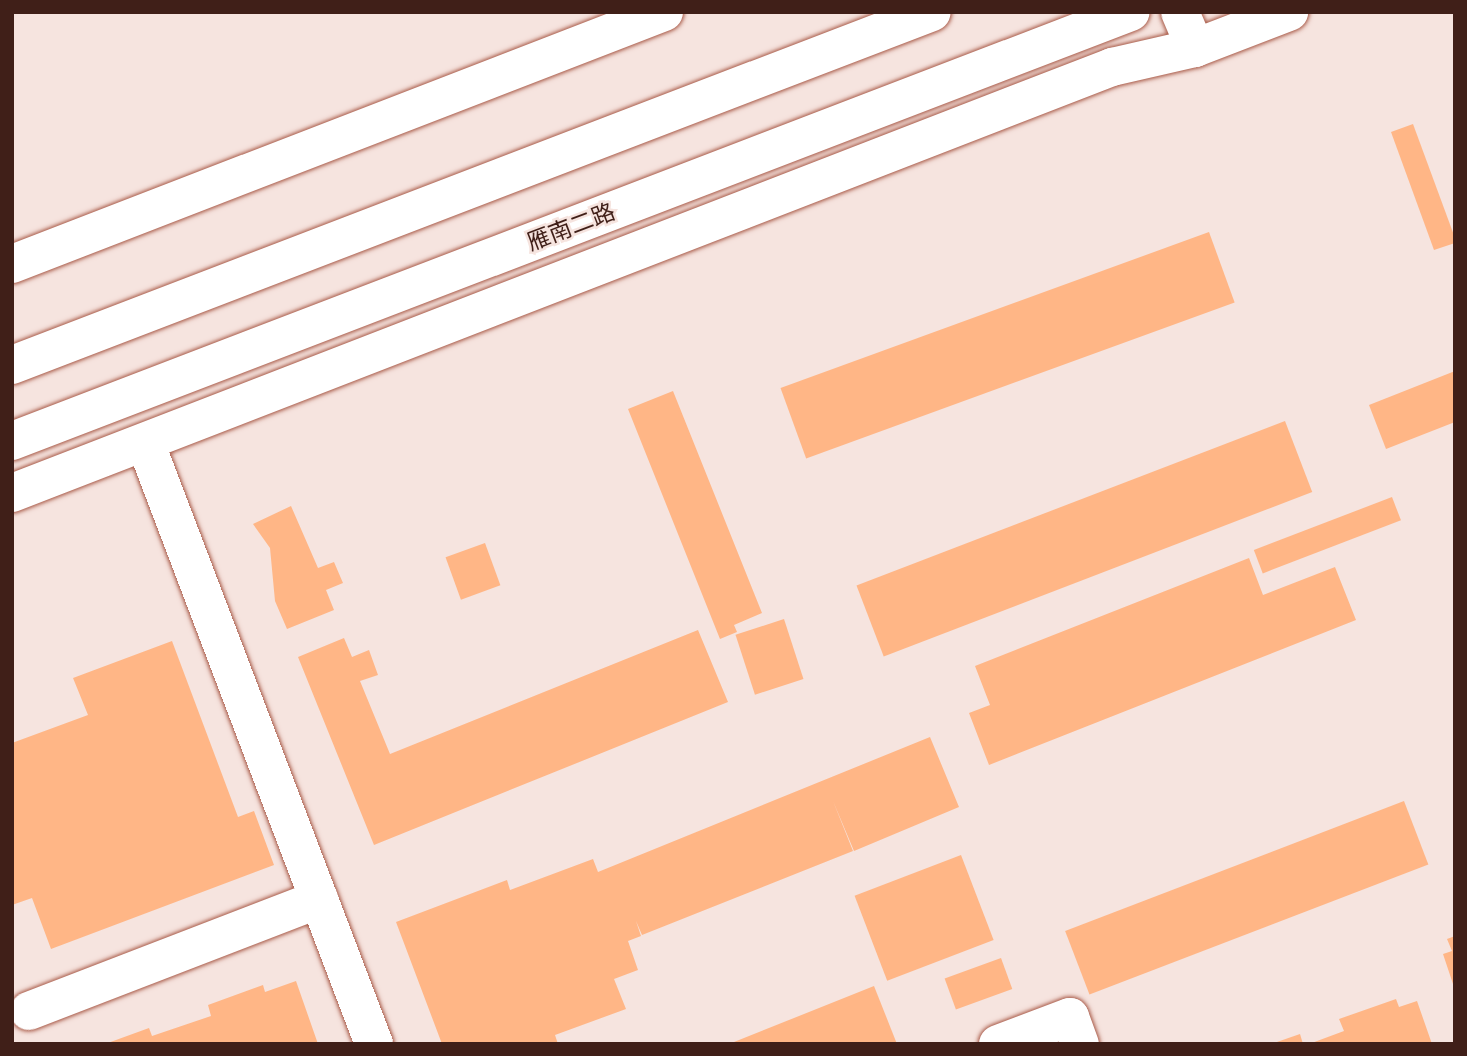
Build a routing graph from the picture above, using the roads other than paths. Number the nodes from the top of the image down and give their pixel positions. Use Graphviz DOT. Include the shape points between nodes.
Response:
graph roads {
  1 [pos="664,12"];
  2 [pos="932,12"];
  3 [pos="1130,12"];
  4 [pos="1180,12"];
  5 [pos="1289,12"];
  6 [pos="1227,23"];
  7 [pos="1195,48"];
  8 [pos="12,264"];
  9 [pos="12,365"];
  10 [pos="12,441"];
  11 [pos="145,442"];
  12 [pos="12,493"];
  13 [pos="319,899"];
  14 [pos="29,1012"];
  15 [pos="374,1044"];
  16 [pos="998,1044"];
  17 [pos="1080,1044"];
  1 -- 8 [label="main road"];
  2 -- 9 [label="main road"];
  3 -- 10 [label="main road, 雁南二路"];
  4 -- 7 [label="main road"];
  5 -- 6 [label="main road"];
  6 -- 7 [label="main road"];
  7 -- 11 [label="main road" via="1112,67"];
  11 -- 12 [label="main road"];
  11 -- 13 [label="main road"];
  13 -- 14 [label="main road"];
  13 -- 15 [label="main road"];
  16 -- 17 [label="main road" via="1070,1017"];
}
